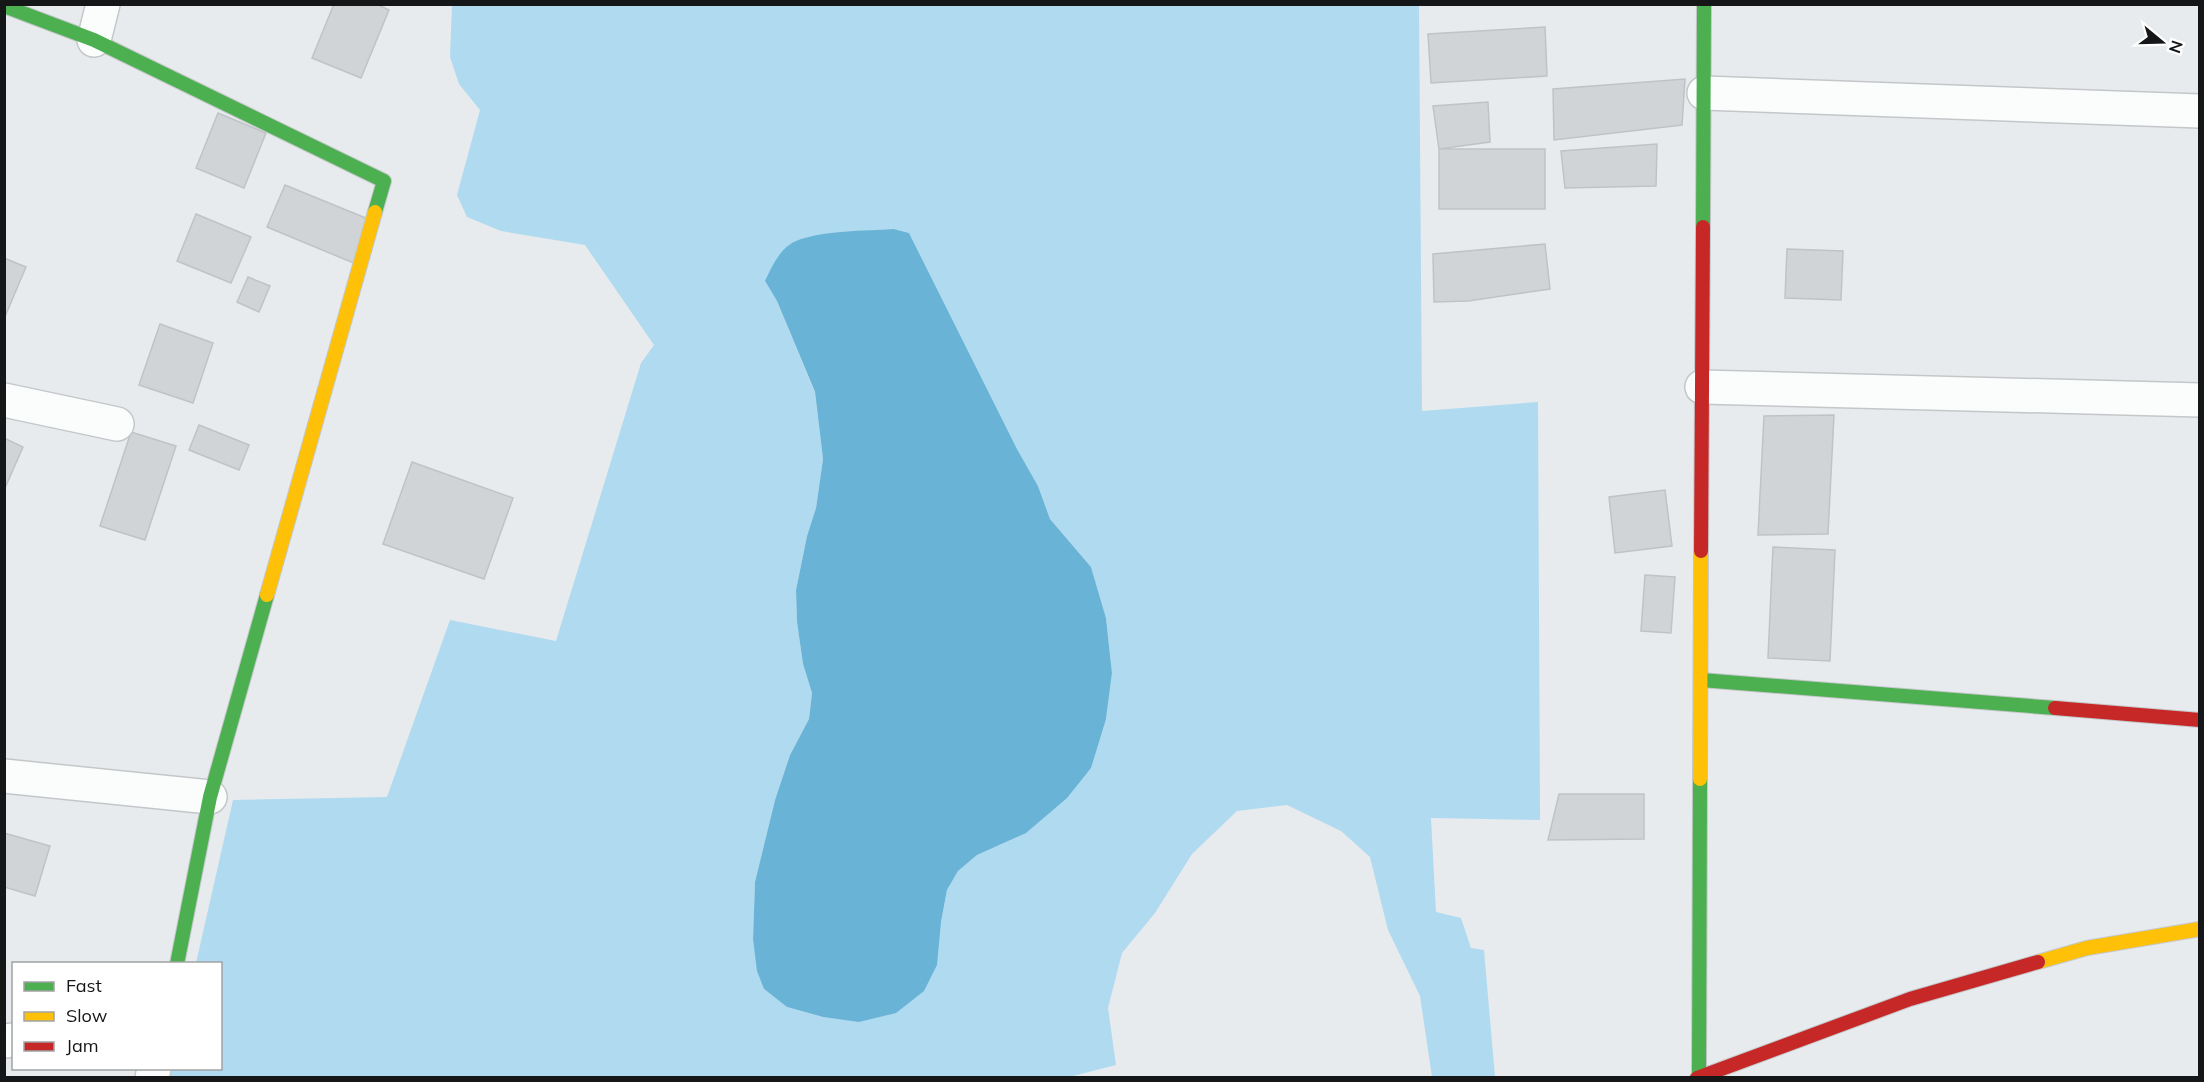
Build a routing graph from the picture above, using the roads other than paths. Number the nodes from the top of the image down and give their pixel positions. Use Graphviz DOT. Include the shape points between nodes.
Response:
graph roads {
  1 [pos="103,4"];
  2 [pos="1704,4"];
  3 [pos="4,6"];
  4 [pos="94,40"];
  5 [pos="1704,93"];
  6 [pos="2199,111"];
  7 [pos="1702,387"];
  8 [pos="4,400"];
  9 [pos="2199,400"];
  10 [pos="117,424"];
  11 [pos="1701,680"];
  12 [pos="2199,720"];
  13 [pos="4,776"];
  14 [pos="210,796"];
  15 [pos="2199,929"];
  16 [pos="177,962"];
  17 [pos="1698,1076"];
  1 -- 4 [label="street"];
  2 -- 5 [label="street"];
  3 -- 4 [label="street"];
  4 -- 14 [label="street" via="384,181"];
  5 -- 6 [label="street"];
  5 -- 7 [label="street"];
  7 -- 9 [label="street"];
  7 -- 11 [label="street"];
  8 -- 10 [label="street"];
  11 -- 12 [label="street"];
  11 -- 17 [label="street"];
  13 -- 14 [label="street"];
  14 -- 16 [label="street"];
  15 -- 17 [label="street" via="2087,948 1932,993"];
}
